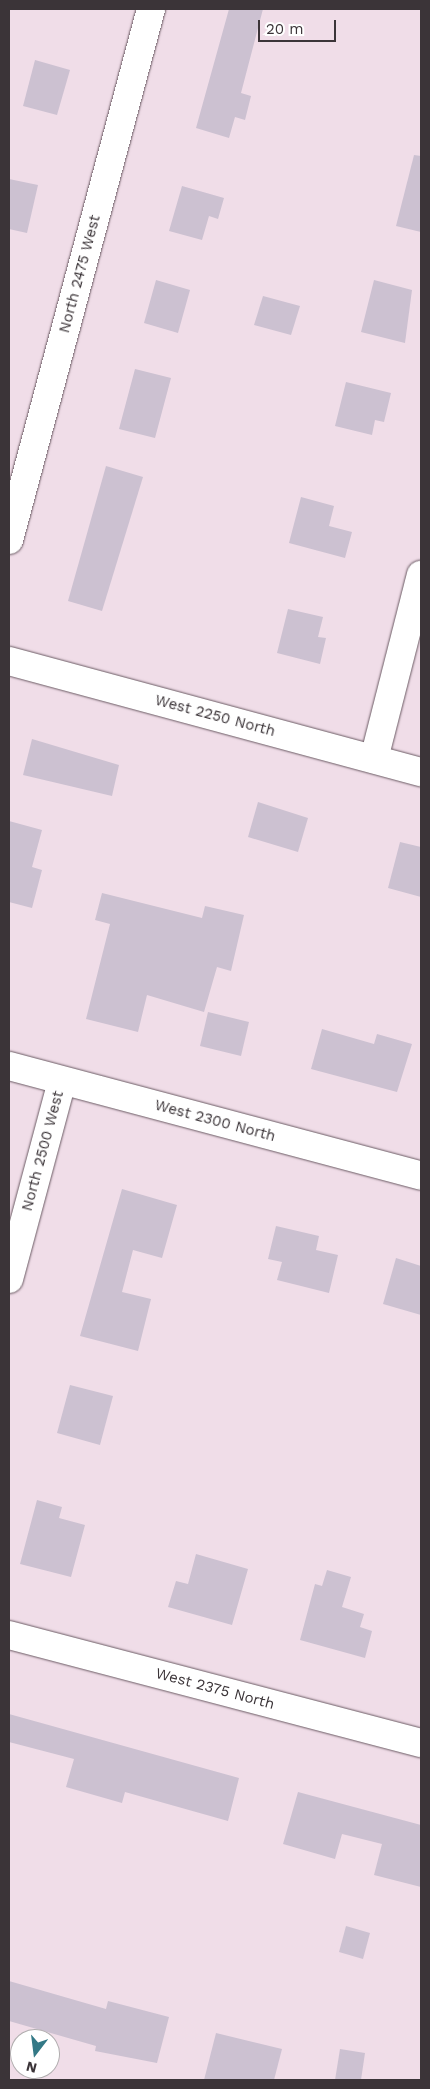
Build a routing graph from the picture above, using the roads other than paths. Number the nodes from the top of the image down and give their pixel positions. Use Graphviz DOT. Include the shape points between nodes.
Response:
graph roads {
  1 [pos="151,9"];
  2 [pos="9,540"];
  3 [pos="421,575"];
  4 [pos="9,661"];
  5 [pos="374,759"];
  6 [pos="421,772"];
  7 [pos="9,1066"];
  8 [pos="62,1081"];
  9 [pos="421,1176"];
  10 [pos="9,1279"];
  11 [pos="9,1634"];
  12 [pos="421,1743"];
  1 -- 2 [label="street, North 2475 West"];
  3 -- 5 [label="street"];
  4 -- 5 [label="street, West 2250 North"];
  5 -- 6 [label="street, West 2250 North"];
  7 -- 8 [label="street, West 2300 North"];
  8 -- 9 [label="street, West 2300 North"];
  8 -- 10 [label="street, North 2500 West"];
  11 -- 12 [label="street, West 2375 North"];
}
